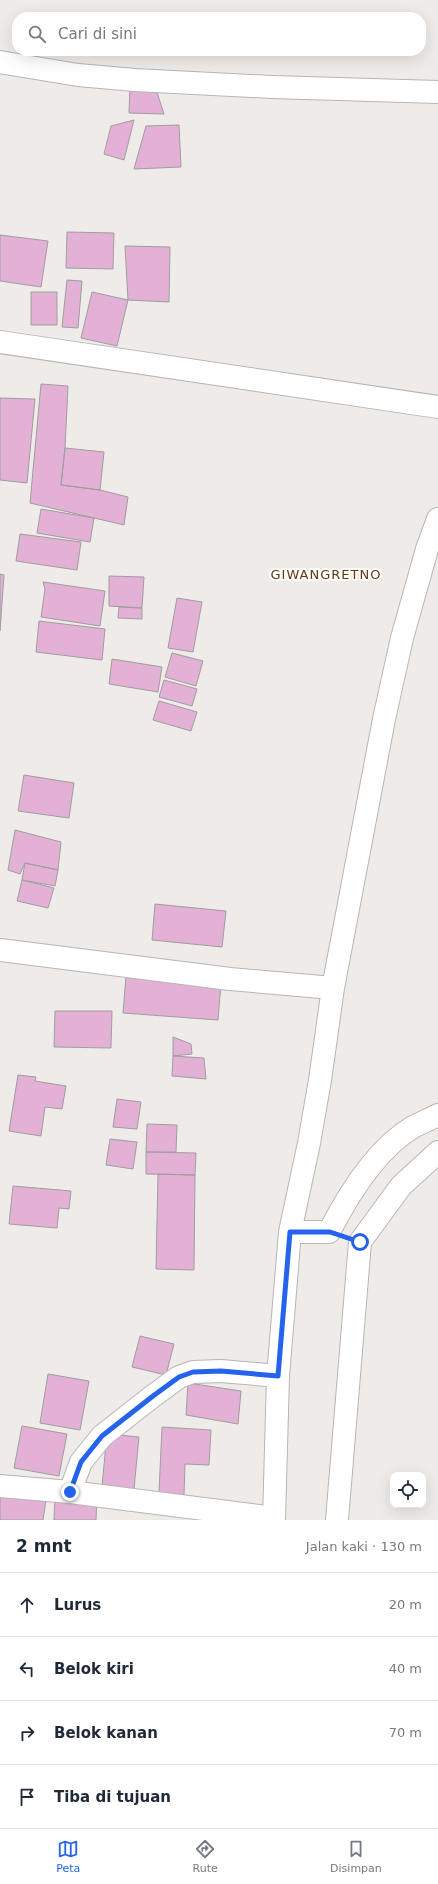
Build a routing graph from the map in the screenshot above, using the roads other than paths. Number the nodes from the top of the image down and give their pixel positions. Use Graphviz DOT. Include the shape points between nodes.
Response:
graph roads {
  1 [pos="0,62"];
  2 [pos="438,92"];
  3 [pos="0,342"];
  4 [pos="438,407"];
  5 [pos="438,519"];
  6 [pos="0,950"];
  7 [pos="333,988"];
  8 [pos="438,1115"];
  9 [pos="413,1127"];
  10 [pos="438,1148"];
  11 [pos="438,1152"];
  12 [pos="290,1232"];
  13 [pos="330,1232"];
  14 [pos="360,1242"];
  15 [pos="278,1376"];
  16 [pos="0,1486"];
  17 [pos="70,1492"];
  18 [pos="274,1519"];
  19 [pos="337,1520"];
  1 -- 2 [label="street" via="78,75 135,80"];
  3 -- 4 [label="street"];
  5 -- 7 [label="street" via="402,638"];
  6 -- 7 [label="street" via="230,979"];
  7 -- 12 [label="street" via="319,1088"];
  8 -- 9 [label="street"];
  9 -- 10 [label="street"];
  9 -- 13 [label="street" via="391,1145 365,1174"];
  11 -- 14 [label="street" via="401,1186"];
  12 -- 13 [label="street"];
  12 -- 15 [label="street"];
  13 -- 14 [label="street"];
  14 -- 19 [label="street"];
  15 -- 17 [label="street" via="221,1371 193,1372 179,1377 102,1436 81,1462"];
  15 -- 18 [label="street"];
  16 -- 17 [label="street"];
  17 -- 18 [label="street"];
}
